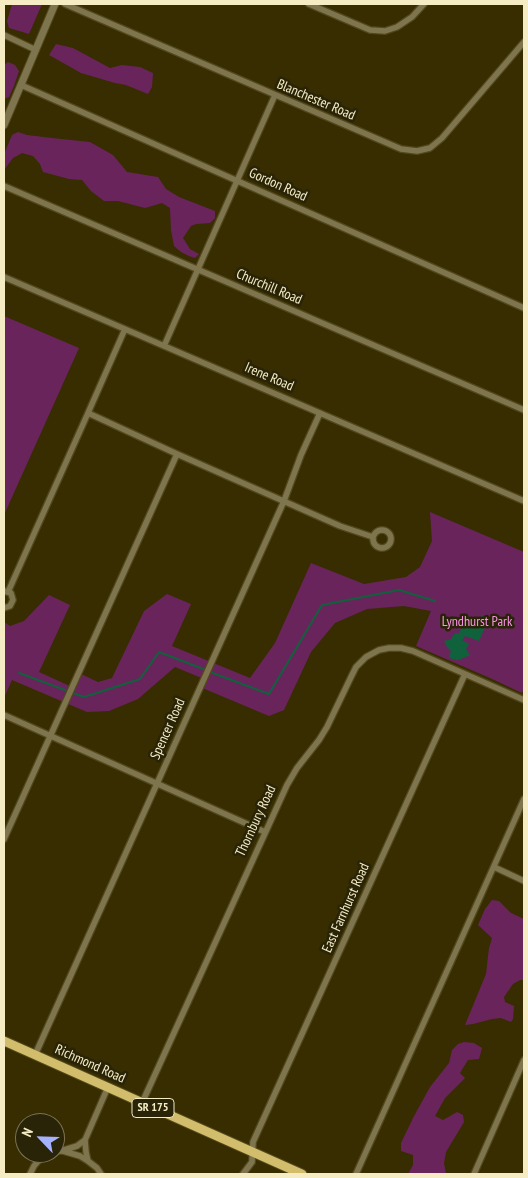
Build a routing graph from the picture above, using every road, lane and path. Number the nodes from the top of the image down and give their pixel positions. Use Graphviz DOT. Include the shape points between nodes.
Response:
graph roads {
  1 [pos="56,4"];
  2 [pos="65,4"];
  3 [pos="313,4"];
  4 [pos="424,4"];
  5 [pos="4,35"];
  6 [pos="524,42"];
  7 [pos="36,50"];
  8 [pos="21,86"];
  9 [pos="275,95"];
  10 [pos="4,125"];
  11 [pos="237,181"];
  12 [pos="4,186"];
  13 [pos="198,270"];
  14 [pos="4,277"];
  15 [pos="524,308"];
  16 [pos="125,329"];
  17 [pos="164,346"];
  18 [pos="524,410"];
  19 [pos="320,413"];
  20 [pos="88,414"];
  21 [pos="177,454"];
  22 [pos="284,501"];
  23 [pos="524,501"];
  24 [pos="373,537"];
  25 [pos="6,591"];
  26 [pos="4,608"];
  27 [pos="465,674"];
  28 [pos="524,700"];
  29 [pos="4,715"];
  30 [pos="50,736"];
  31 [pos="157,784"];
  32 [pos="524,799"];
  33 [pos="264,832"];
  34 [pos="4,839"];
  35 [pos="494,867"];
  36 [pos="524,881"];
  37 [pos="4,1041"];
  38 [pos="35,1055"];
  39 [pos="524,1060"];
  40 [pos="108,1087"];
  41 [pos="142,1103"];
  42 [pos="85,1140"];
  43 [pos="65,1150"];
  44 [pos="65,1151"];
  45 [pos="253,1153"];
  46 [pos="88,1161"];
  47 [pos="36,1163"];
  48 [pos="30,1174"];
  49 [pos="101,1174"];
  50 [pos="243,1174"];
  51 [pos="302,1174"];
  52 [pos="356,1174"];
  53 [pos="474,1174"];
  1 -- 7 [label="street"];
  2 -- 9 [label="street, Blanchester Road"];
  3 -- 4 [label="street" via="370,30 385,31 412,18"];
  5 -- 7 [label="street"];
  6 -- 9 [label="street, Blanchester Road" via="442,138 430,148 417,151 401,150"];
  7 -- 8 [label="street"];
  8 -- 10 [label="street"];
  8 -- 11 [label="street, Gordon Road"];
  9 -- 11 [label="street"];
  11 -- 13 [label="street"];
  11 -- 15 [label="street, Gordon Road"];
  12 -- 13 [label="street, Churchill Road"];
  13 -- 17 [label="street"];
  13 -- 18 [label="street, Churchill Road"];
  14 -- 16 [label="street, Irene Road"];
  16 -- 17 [label="street, Irene Road"];
  16 -- 20 [label="street"];
  17 -- 19 [label="street, Irene Road"];
  19 -- 22 [label="street, Spencer Road"];
  19 -- 23 [label="street, Irene Road"];
  20 -- 21 [label="street"];
  20 -- 25 [label="street"];
  21 -- 22 [label="street"];
  21 -- 30 [label="street"];
  22 -- 24 [label="street"];
  22 -- 31 [label="street, Spencer Road"];
  25 -- 26 [label="street" via="13,600"];
  27 -- 28 [label="street, Thornbury Road"];
  27 -- 33 [label="street, Thornbury Road" via="401,648 379,650 366,657 356,667 319,740 287,785"];
  27 -- 45 [label="street, East Farnhurst Road" via="253,1142"];
  29 -- 30 [label="street"];
  30 -- 31 [label="street"];
  30 -- 34 [label="street"];
  31 -- 33 [label="street"];
  31 -- 38 [label="street, Spencer Road"];
  32 -- 35 [label="street"];
  33 -- 41 [label="street, Thornbury Road"];
  35 -- 36 [label="street"];
  35 -- 52 [label="street"];
  37 -- 38 [label="main road, Richmond Road / SR 175"];
  38 -- 40 [label="main road, Richmond Road / SR 175"];
  39 -- 53 [label="street"];
  40 -- 41 [label="main road, Richmond Road / SR 175"];
  40 -- 42 [label="street"];
  41 -- 45 [label="main road, Richmond Road / SR 175"];
  42 -- 43 [label="street"];
  42 -- 46 [label="street"];
  44 -- 46 [label="street"];
  45 -- 50 [label="street, East Farnhurst Road" via="252,1162"];
  45 -- 51 [label="main road, Richmond Road / SR 175"];
  46 -- 49 [label="street"];
  47 -- 48 [label="street"];
}
